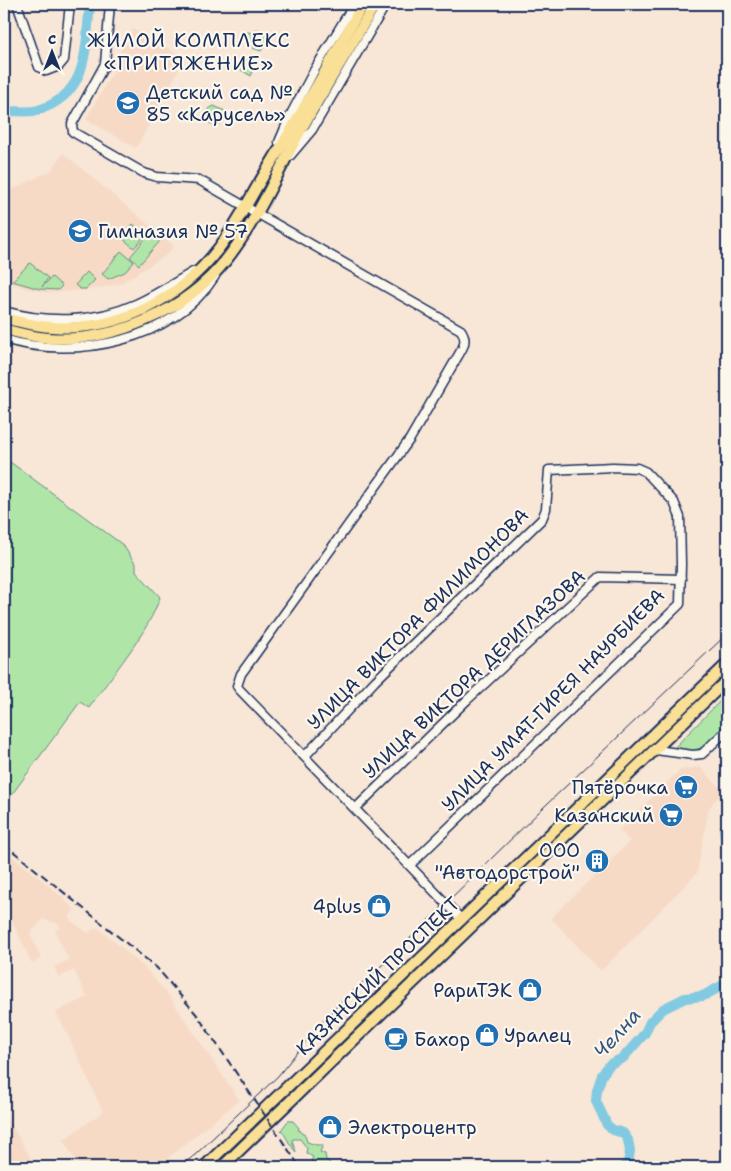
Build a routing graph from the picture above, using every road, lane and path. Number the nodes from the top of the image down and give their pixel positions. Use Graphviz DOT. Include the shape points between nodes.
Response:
graph roads {
  1 [pos="17,4"];
  2 [pos="70,4"];
  3 [pos="354,4"];
  4 [pos="364,4"];
  5 [pos="375,4"];
  6 [pos="386,4"];
  7 [pos="110,7"];
  8 [pos="282,165"];
  9 [pos="255,189"];
  10 [pos="245,206"];
  11 [pos="256,213"];
  12 [pos="226,260"];
  13 [pos="201,268"];
  14 [pos="4,311"];
  15 [pos="4,318"];
  16 [pos="4,329"];
  17 [pos="4,339"];
  18 [pos="549,470"];
  19 [pos="680,579"];
  20 [pos="726,665"];
  21 [pos="727,680"];
  22 [pos="727,730"];
  23 [pos="656,750"];
  24 [pos="304,756"];
  25 [pos="356,808"];
  26 [pos="410,865"];
  27 [pos="462,920"];
  28 [pos="356,1020"];
  29 [pos="363,1033"];
  30 [pos="204,1167"];
  31 [pos="222,1167"];
  1 -- 2 [label="street" via="39,67 46,71 60,66 64,60"];
  3 -- 9 [label="street" via="314,69"];
  4 -- 9 [label="main road"];
  5 -- 8 [label="main road"];
  6 -- 8 [label="street" via="312,130"];
  7 -- 10 [label="street" via="105,64 72,124 73,132 144,174 197,180"];
  8 -- 11 [label="main road"];
  9 -- 10 [label="main road"];
  10 -- 11 [label="street"];
  10 -- 13 [label="main road" via="219,247"];
  11 -- 12 [label="main road"];
  11 -- 24 [label="street" via="461,330 465,337 462,349 410,439 237,682 239,690"];
  12 -- 16 [label="main road" via="184,298 123,329 75,338 49,338"];
  12 -- 17 [label="street" via="206,291 188,307 162,324 138,334 90,346 59,348"];
  13 -- 14 [label="street" via="136,304 90,318 52,320"];
  13 -- 15 [label="main road" via="178,290 138,313 118,320 54,328"];
  18 -- 19 [label="street, УЛИЦА УМАТ-ГИРЕЯ НАУРБИЕВА" via="613,467 637,468 646,472 674,502 680,517"];
  18 -- 24 [label="street, УЛИЦА ВИКТОРА ФИЛИМОНОВА" via="546,509 542,519 374,681"];
  19 -- 25 [label="street, УЛИЦА ВИКТОРА ДЕРИГЛАЗОВА" via="600,577"];
  19 -- 26 [label="street, УЛИЦА УМАТ-ГИРЕЯ НАУРБИЕВА" via="680,604"];
  20 -- 27 [label="main road, КАЗАНСКИЙ ПРОСПЕКТ"];
  21 -- 23 [label="main road, КАЗАНСКИЙ ПРОСПЕКТ"];
  22 -- 23 [label="street" via="702,754"];
  23 -- 29 [label="main road, КАЗАНСКИЙ ПРОСПЕКТ"];
  24 -- 25 [label="street"];
  25 -- 26 [label="street"];
  26 -- 27 [label="street"];
  27 -- 28 [label="main road, КАЗАНСКИЙ ПРОСПЕКТ"];
  28 -- 29 [label="main road" via="355,1031"];
  28 -- 30 [label="main road, КАЗАНСКИЙ ПРОСПЕКТ"];
  29 -- 31 [label="main road, КАЗАНСКИЙ ПРОСПЕКТ"];
}
